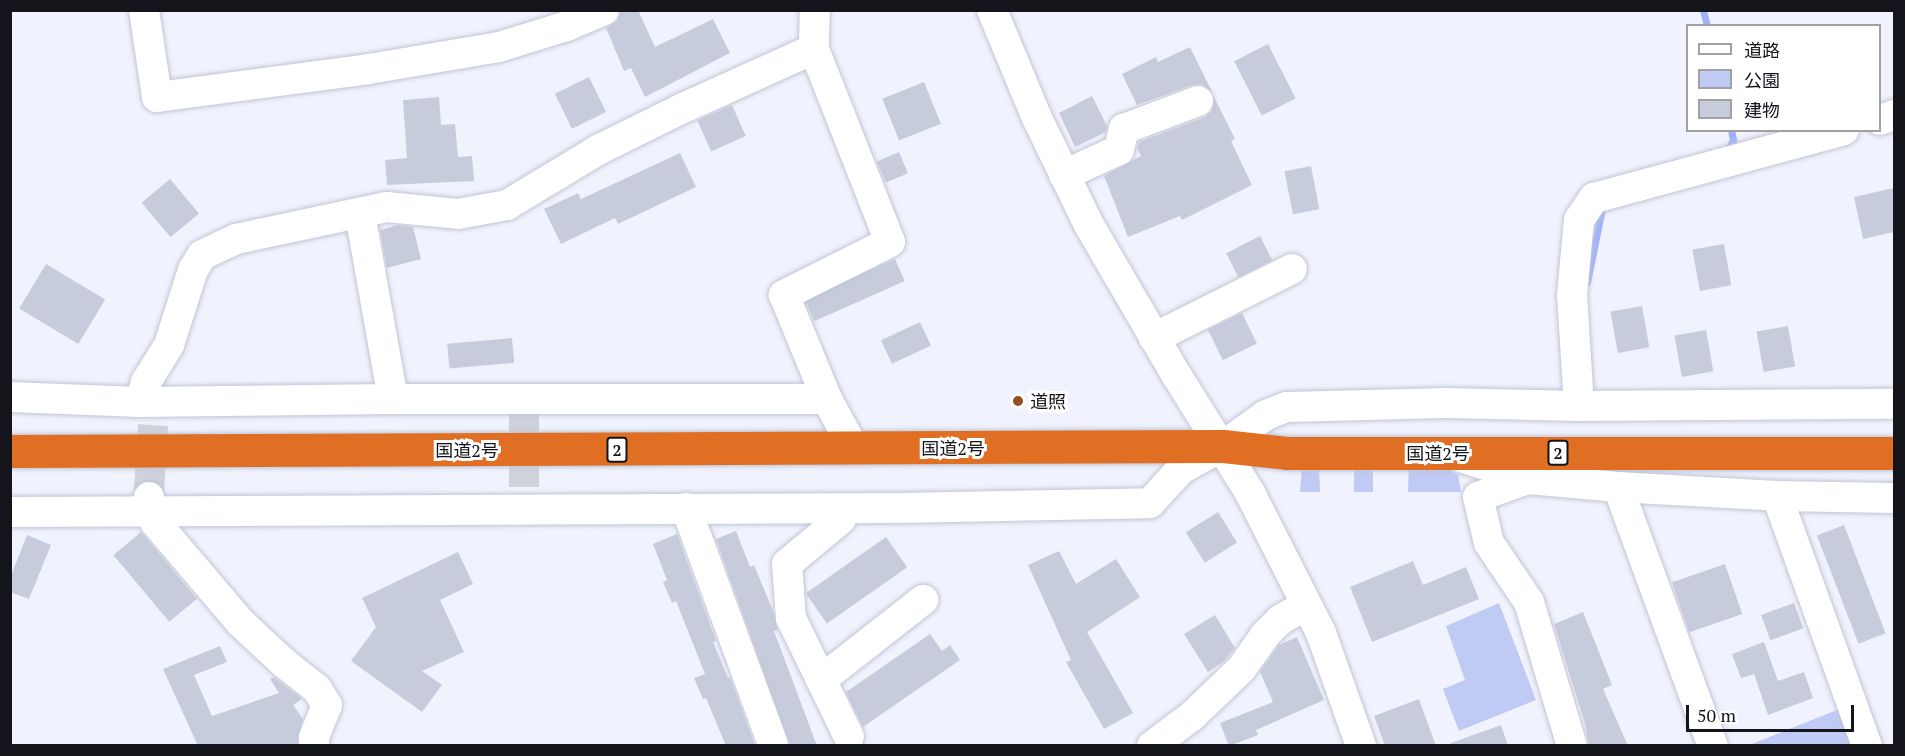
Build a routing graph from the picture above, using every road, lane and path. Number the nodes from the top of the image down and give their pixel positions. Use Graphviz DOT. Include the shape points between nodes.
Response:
graph roads {
  1 [pos="144,10"];
  2 [pos="604,10"];
  3 [pos="815,10"];
  4 [pos="992,10"];
  5 [pos="814,50"];
  6 [pos="1198,101"];
  7 [pos="1837,132"];
  8 [pos="1065,175"];
  9 [pos="360,214"];
  10 [pos="1292,269"];
  11 [pos="1154,338"];
  12 [pos="10,397"];
  13 [pos="393,399"];
  14 [pos="827,399"];
  15 [pos="1894,404"];
  16 [pos="1579,406"];
  17 [pos="150,410"];
  18 [pos="1223,446"];
  19 [pos="854,449"];
  20 [pos="10,451"];
  21 [pos="1449,453"];
  22 [pos="1894,453"];
  23 [pos="1528,479"];
  24 [pos="1618,487"];
  25 [pos="1777,496"];
  26 [pos="1894,498"];
  27 [pos="149,500"];
  28 [pos="686,508"];
  29 [pos="10,512"];
  30 [pos="841,519"];
  31 [pos="923,600"];
  32 [pos="1306,605"];
  33 [pos="821,680"];
  34 [pos="849,737"];
  35 [pos="773,745"];
  36 [pos="314,746"];
  37 [pos="1152,746"];
  38 [pos="1361,746"];
  39 [pos="1572,746"];
  40 [pos="1713,746"];
  41 [pos="1867,746"];
  1 -- 2 [label="street" via="157,96 369,69 499,46 567,26"];
  3 -- 5 [label="street"];
  4 -- 8 [label="street"];
  5 -- 9 [label="street" via="600,149 507,205 458,214 387,207"];
  5 -- 14 [label="street" via="890,242 784,295"];
  6 -- 8 [label="street" via="1124,129 1119,150"];
  7 -- 16 [label="street" via="1594,198 1579,220 1572,295"];
  8 -- 11 [label="street"];
  9 -- 13 [label="street"];
  9 -- 17 [label="street" via="236,240 202,255 193,270 169,345 146,382"];
  10 -- 11 [label="street"];
  11 -- 18 [label="street"];
  12 -- 17 [label="street"];
  13 -- 14 [label="street" via="524,406"];
  13 -- 17 [label="street"];
  14 -- 19 [label="street"];
  15 -- 16 [label="street"];
  16 -- 18 [label="street" via="1446,403 1287,407 1266,415"];
  18 -- 19 [label="highway, 国道2号 / 2"];
  18 -- 21 [label="highway, 国道2号 / 2" via="1287,453"];
  18 -- 28 [label="street" via="1180,469 1150,503"];
  18 -- 32 [label="street"];
  19 -- 20 [label="highway, 国道2号 / 2"];
  21 -- 22 [label="highway, 国道2号 / 2"];
  21 -- 23 [label="street"];
  23 -- 24 [label="street"];
  23 -- 39 [label="street" via="1478,497 1489,543 1529,602"];
  24 -- 25 [label="street"];
  24 -- 40 [label="street"];
  25 -- 26 [label="street"];
  25 -- 41 [label="street"];
  27 -- 28 [label="street" via="525,501"];
  27 -- 29 [label="street"];
  27 -- 36 [label="street" via="155,522 241,623 317,689 327,705"];
  28 -- 35 [label="street"];
  30 -- 33 [label="street" via="787,564 791,618"];
  31 -- 33 [label="street"];
  32 -- 37 [label="street" via="1280,620 1242,668 1192,716"];
  32 -- 38 [label="street" via="1321,633"];
  33 -- 34 [label="street"];
}
